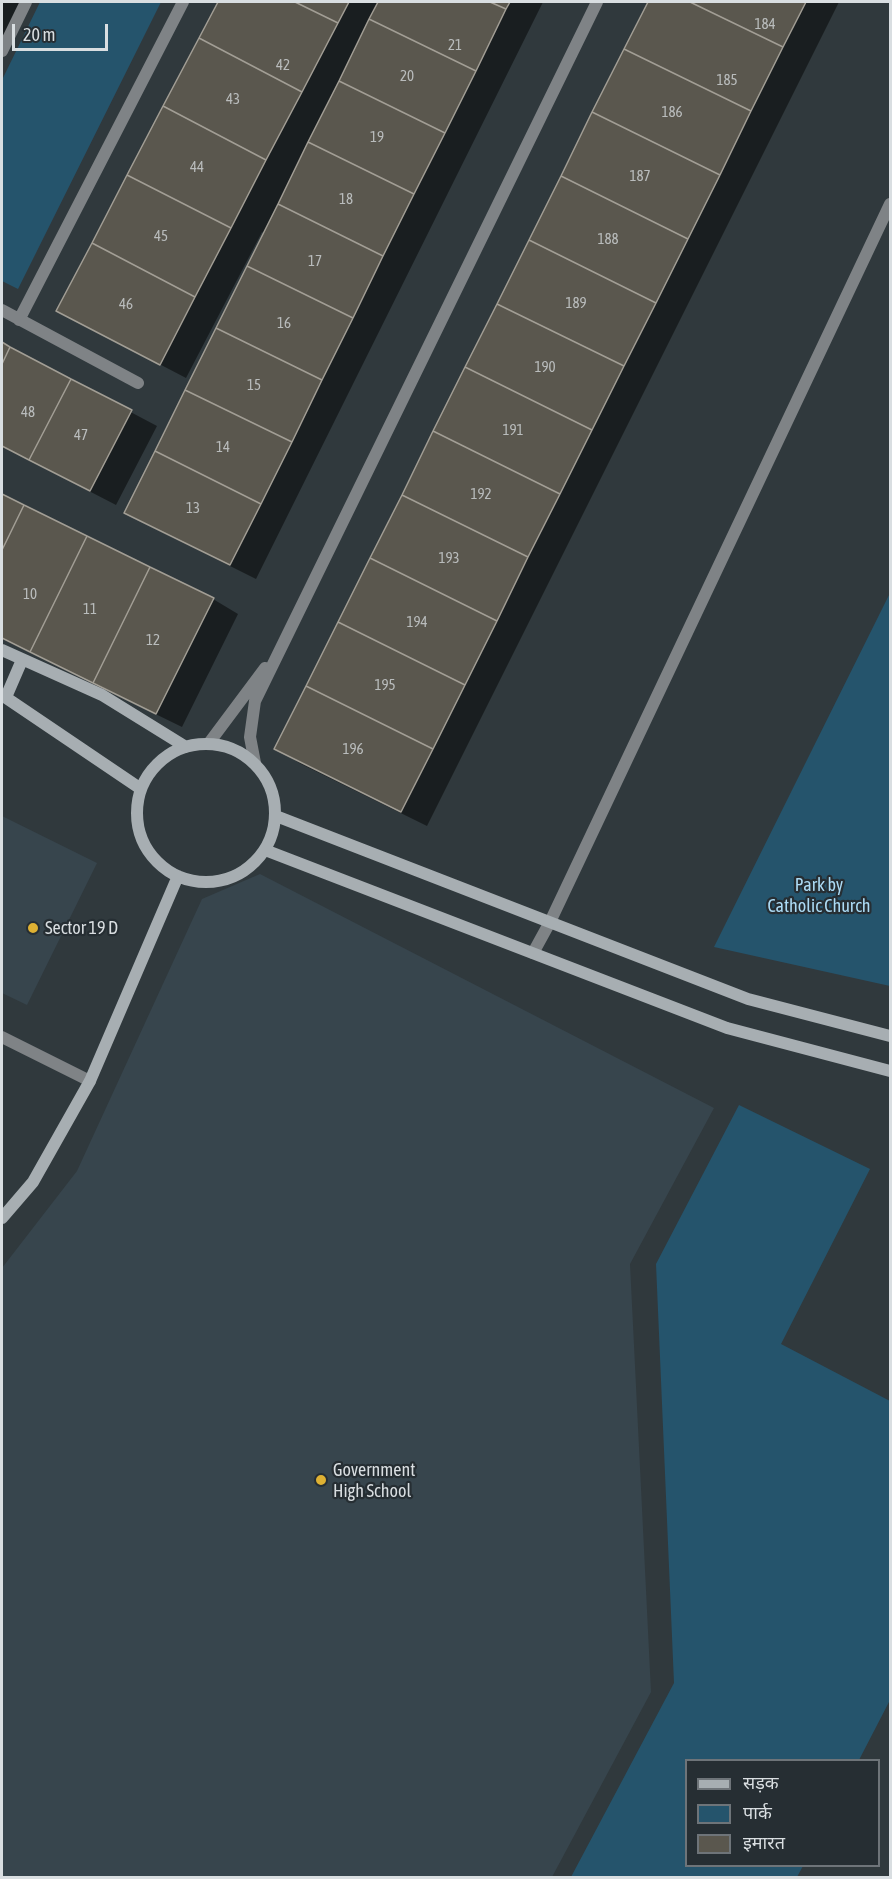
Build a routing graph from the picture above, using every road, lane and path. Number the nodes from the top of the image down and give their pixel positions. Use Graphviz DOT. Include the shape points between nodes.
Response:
graph roads {
  1 [pos="26,2"];
  2 [pos="183,2"];
  3 [pos="597,2"];
  4 [pos="2,51"];
  5 [pos="891,204"];
  6 [pos="2,310"];
  7 [pos="19,320"];
  8 [pos="138,383"];
  9 [pos="280,648"];
  10 [pos="2,650"];
  11 [pos="21,660"];
  12 [pos="4,696"];
  13 [pos="209,743"];
  14 [pos="186,747"];
  15 [pos="255,764"];
  16 [pos="141,789"];
  17 [pos="276,816"];
  18 [pos="265,850"];
  19 [pos="178,876"];
  20 [pos="550,922"];
  21 [pos="533,953"];
  22 [pos="891,1036"];
  23 [pos="2,1037"];
  24 [pos="891,1071"];
  25 [pos="90,1081"];
  26 [pos="2,1218"];
  1 -- 4 [label="street"];
  2 -- 7 [label="street"];
  3 -- 9 [label="street"];
  5 -- 20 [label="street"];
  6 -- 7 [label="street"];
  7 -- 8 [label="street"];
  9 -- 13 [label="street"];
  9 -- 15 [label="street" via="255,700 250,737"];
  10 -- 11 [label="street"];
  11 -- 12 [label="street"];
  11 -- 14 [label="street" via="102,695"];
  12 -- 16 [label="street"];
  13 -- 14 [label="street"];
  13 -- 15 [label="street" via="231,748"];
  14 -- 16 [label="street" via="165,757"];
  15 -- 17 [label="street" via="271,787"];
  16 -- 19 [label="street" via="137,808 141,836 155,860"];
  17 -- 18 [label="street"];
  17 -- 20 [label="street"];
  18 -- 19 [label="street" via="248,868 226,879 202,882"];
  18 -- 21 [label="street"];
  19 -- 25 [label="street"];
  20 -- 21 [label="street"];
  20 -- 22 [label="street" via="748,999"];
  21 -- 24 [label="street" via="727,1028"];
  23 -- 25 [label="street"];
  25 -- 26 [label="street" via="33,1182"];
}
